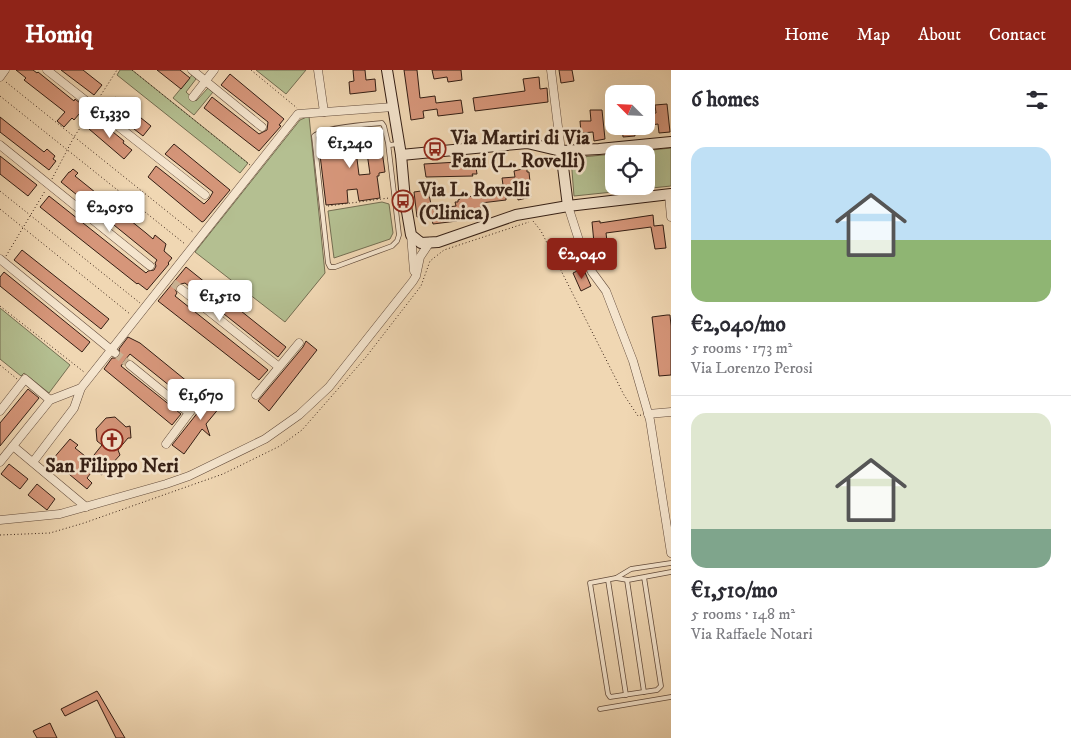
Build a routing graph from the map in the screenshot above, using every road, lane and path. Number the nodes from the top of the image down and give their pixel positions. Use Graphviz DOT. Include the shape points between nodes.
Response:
graph roads {
  1 [pos="5,70"];
  2 [pos="47,70"];
  3 [pos="117,70"];
  4 [pos="132,70"];
  5 [pos="192,70"];
  6 [pos="214,70"];
  7 [pos="251,70"];
  8 [pos="318,70"];
  9 [pos="387,70"];
  10 [pos="551,70"];
  11 [pos="0,77"];
  12 [pos="206,81"];
  13 [pos="0,96"];
  14 [pos="193,97"];
  15 [pos="93,107"];
  16 [pos="393,107"];
  17 [pos="324,112"];
  18 [pos="303,113"];
  19 [pos="262,126"];
  20 [pos="74,137"];
  21 [pos="671,142"];
  22 [pos="388,143"];
  23 [pos="399,144"];
  24 [pos="0,145"];
  25 [pos="68,150"];
  26 [pos="561,151"];
  27 [pos="401,155"];
  28 [pos="254,168"];
  29 [pos="49,184"];
  30 [pos="0,191"];
  31 [pos="670,195"];
  32 [pos="205,196"];
  33 [pos="394,197"];
  34 [pos="568,206"];
  35 [pos="323,207"];
  36 [pos="0,209"];
  37 [pos="30,215"];
  38 [pos="671,217"];
  39 [pos="23,227"];
  40 [pos="411,235"];
  41 [pos="200,238"];
  42 [pos="430,242"];
  43 [pos="191,249"];
  44 [pos="1,260"];
  45 [pos="150,266"];
  46 [pos="413,281"];
  47 [pos="180,289"];
  48 [pos="0,306"];
  49 [pos="145,307"];
  50 [pos="136,319"];
  51 [pos="299,343"];
  52 [pos="113,351"];
  53 [pos="0,365"];
  54 [pos="130,365"];
  55 [pos="279,367"];
  56 [pos="90,376"];
  57 [pos="25,380"];
  58 [pos="210,386"];
  59 [pos="80,388"];
  60 [pos="256,395"];
  61 [pos="50,400"];
  62 [pos="0,410"];
  63 [pos="671,412"];
  64 [pos="189,413"];
  65 [pos="648,414"];
  66 [pos="166,444"];
  67 [pos="13,446"];
  68 [pos="0,462"];
  69 [pos="33,462"];
  70 [pos="86,507"];
  71 [pos="0,520"];
  72 [pos="0,535"];
  73 [pos="671,553"];
  74 [pos="671,563"];
  75 [pos="671,572"];
  76 [pos="644,577"];
  77 [pos="616,578"];
  78 [pos="608,580"];
  79 [pos="627,580"];
  80 [pos="644,692"];
  81 [pos="626,695"];
  82 [pos="671,697"];
  83 [pos="600,709"];
  1 -- 11 [label="street"];
  2 -- 15 [label="street"];
  3 -- 15 [label="path"];
  4 -- 28 [label="path"];
  5 -- 12 [label="street"];
  6 -- 12 [label="street"];
  7 -- 18 [label="path"];
  8 -- 17 [label="street"];
  9 -- 16 [label="street"];
  10 -- 26 [label="street"];
  11 -- 20 [label="path"];
  12 -- 14 [label="street"];
  12 -- 19 [label="street"];
  13 -- 25 [label="path"];
  15 -- 20 [label="path"];
  15 -- 32 [label="street"];
  16 -- 17 [label="street"];
  16 -- 23 [label="street"];
  17 -- 18 [label="street"];
  18 -- 28 [label="street" via="298,114"];
  20 -- 25 [label="path"];
  20 -- 41 [label="path"];
  21 -- 26 [label="street"];
  22 -- 23 [label="lane"];
  22 -- 33 [label="lane"];
  22 -- 35 [label="lane" via="382,123 316,133"];
  23 -- 27 [label="street"];
  24 -- 29 [label="street"];
  25 -- 29 [label="path"];
  25 -- 43 [label="path"];
  26 -- 27 [label="street" via="527,143"];
  26 -- 34 [label="street"];
  27 -- 40 [label="street"];
  28 -- 41 [label="street"];
  29 -- 37 [label="path"];
  29 -- 45 [label="street"];
  30 -- 37 [label="path"];
  31 -- 34 [label="street"];
  31 -- 38 [label="street"];
  33 -- 35 [label="path"];
  33 -- 35 [label="lane" via="397,241 392,246 336,267 330,267 328,263"];
  34 -- 42 [label="street" via="516,215"];
  34 -- 65 [label="street" via="584,256 606,291 633,361"];
  36 -- 39 [label="path"];
  37 -- 39 [label="path"];
  37 -- 49 [label="path"];
  39 -- 44 [label="path"];
  39 -- 50 [label="path"];
  40 -- 42 [label="street" via="421,243"];
  40 -- 46 [label="street"];
  41 -- 43 [label="street"];
  42 -- 46 [label="street" via="420,257"];
  43 -- 49 [label="street" via="170,280"];
  44 -- 52 [label="street"];
  46 -- 70 [label="street" via="329,387 299,415 265,439 189,476"];
  47 -- 55 [label="street"];
  48 -- 56 [label="path"];
  49 -- 50 [label="street"];
  50 -- 52 [label="street"];
  51 -- 55 [label="street"];
  52 -- 56 [label="street"];
  53 -- 57 [label="path" via="17,379"];
  54 -- 64 [label="street"];
  55 -- 60 [label="street"];
  56 -- 59 [label="street"];
  57 -- 61 [label="street"];
  57 -- 62 [label="street"];
  58 -- 64 [label="street"];
  59 -- 61 [label="street"];
  59 -- 69 [label="street" via="74,408"];
  61 -- 67 [label="street"];
  63 -- 65 [label="street"];
  64 -- 66 [label="street"];
  65 -- 72 [label="path" via="638,416 624,395 533,220 444,250 434,257 421,286 366,357 302,430 280,446 222,474 84,523 50,533"];
  65 -- 73 [label="street"];
  67 -- 68 [label="street"];
  67 -- 69 [label="street"];
  69 -- 70 [label="street"];
  70 -- 71 [label="street" via="60,514"];
  74 -- 77 [label="lane" via="631,569"];
  75 -- 76 [label="lane"];
  76 -- 79 [label="lane"];
  76 -- 80 [label="lane" via="661,686"];
  77 -- 78 [label="lane"];
  77 -- 79 [label="lane"];
  78 -- 81 [label="lane"];
  78 -- 81 [label="lane" via="590,583 608,696"];
  79 -- 80 [label="lane"];
  80 -- 81 [label="lane"];
  82 -- 83 [label="lane"];
}
